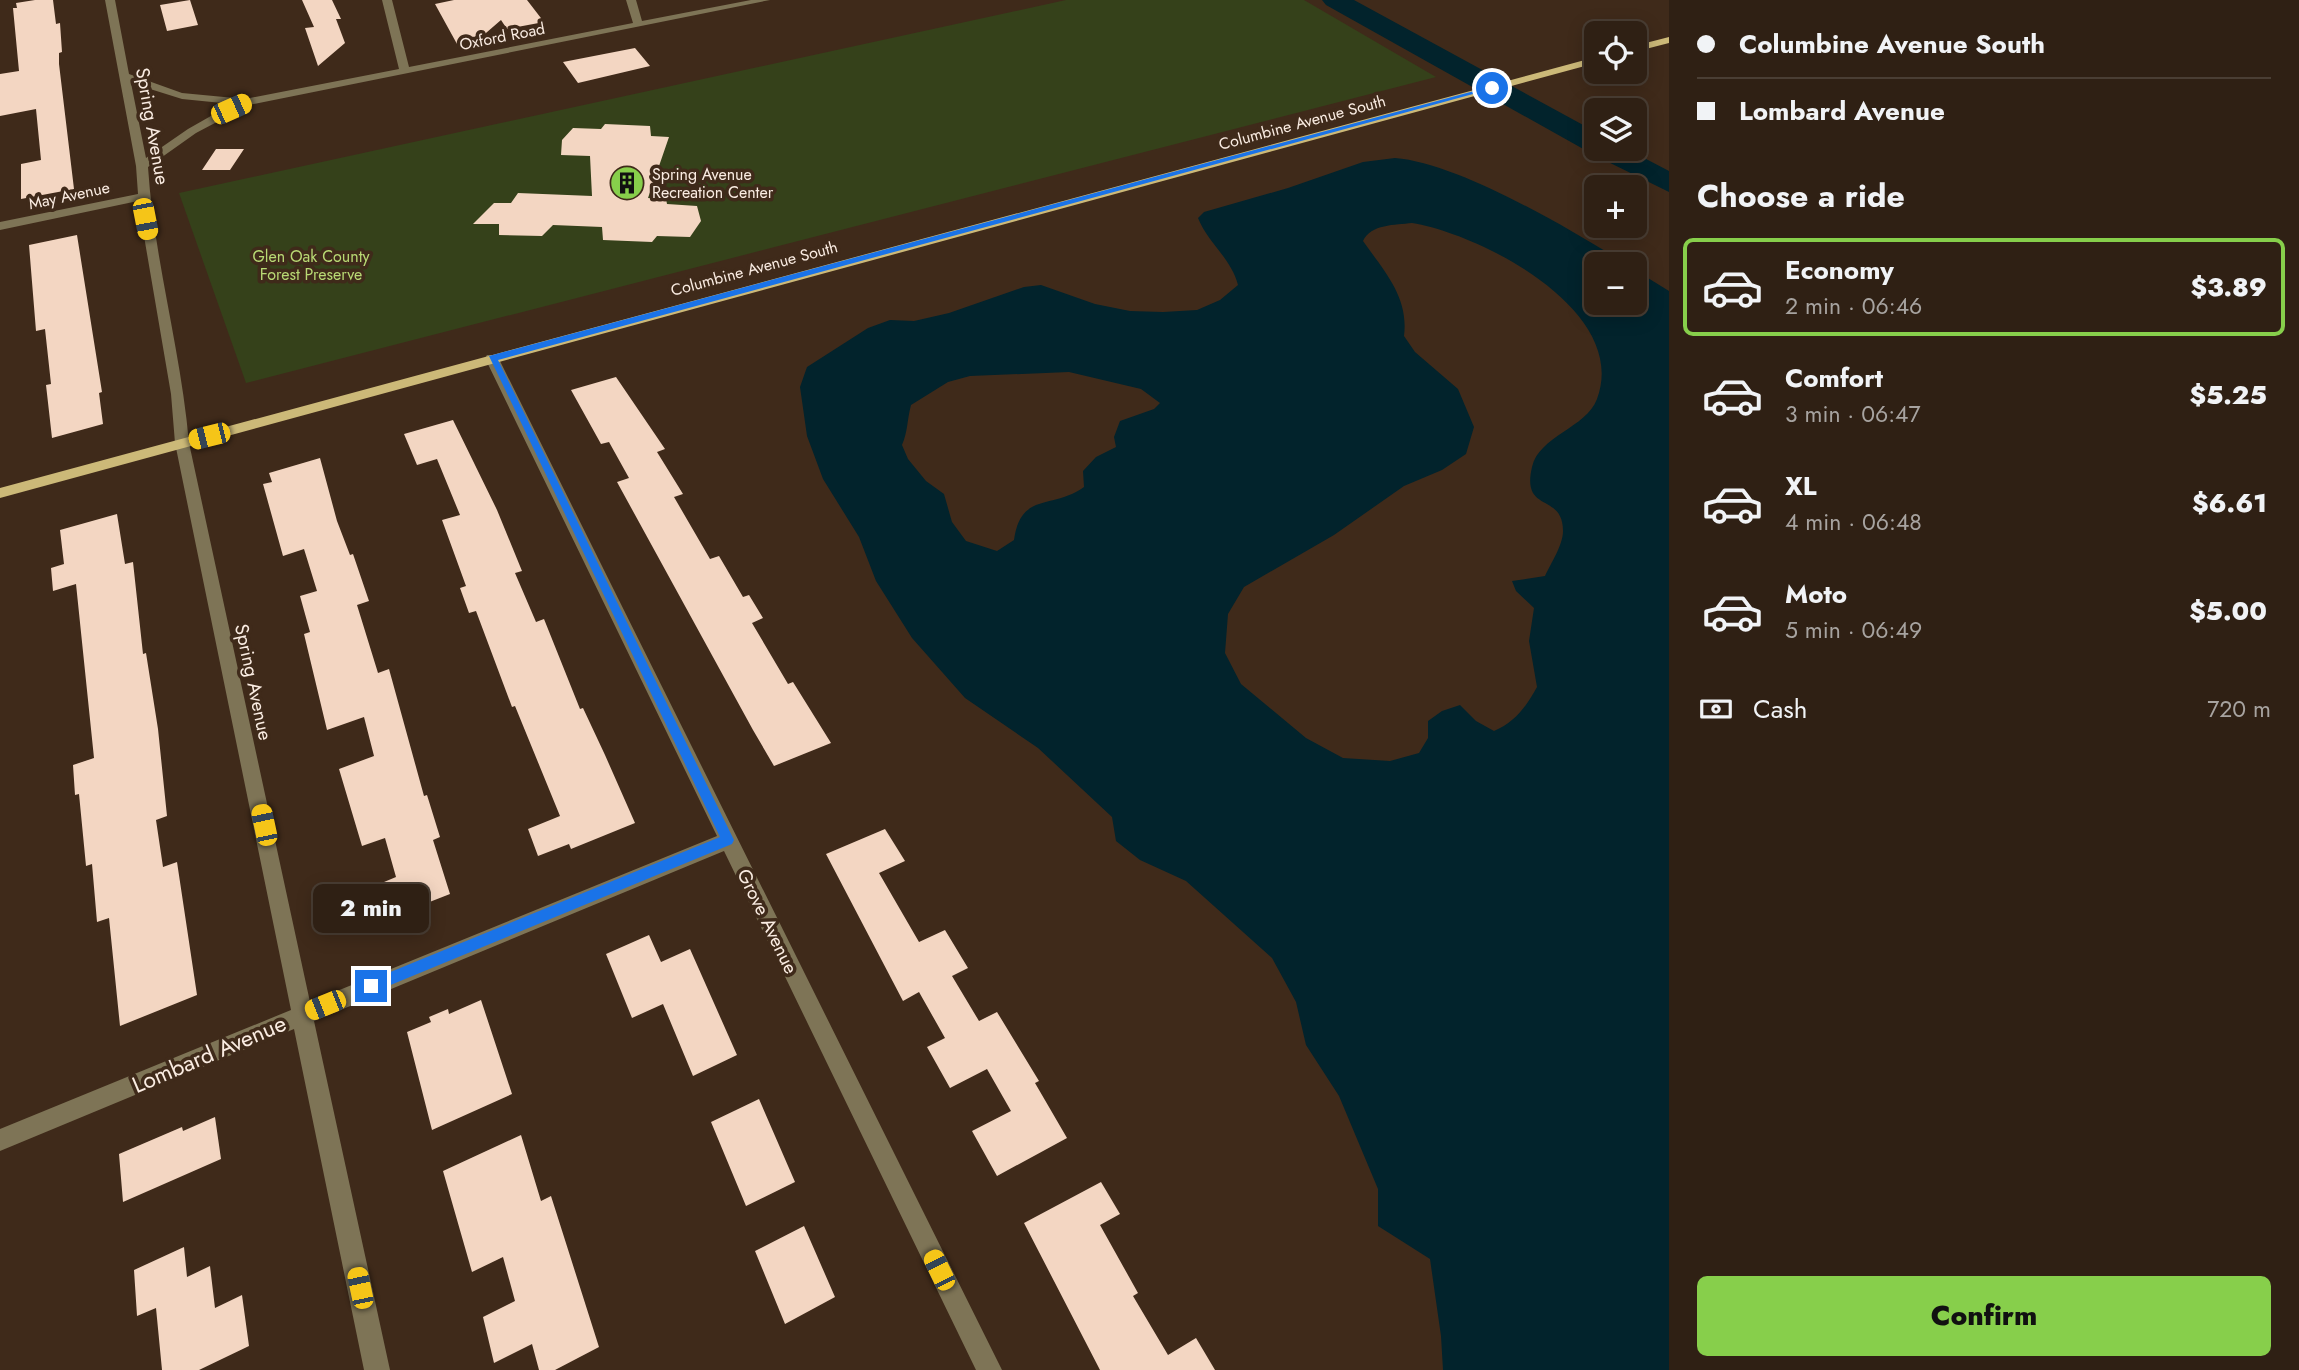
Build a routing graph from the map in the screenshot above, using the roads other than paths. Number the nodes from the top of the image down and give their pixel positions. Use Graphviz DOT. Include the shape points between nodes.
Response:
graph roads {
  1 [pos="110,0"];
  2 [pos="387,0"];
  3 [pos="631,0"];
  4 [pos="765,0"];
  5 [pos="638,25"];
  6 [pos="1669,40"];
  7 [pos="1647,46"];
  8 [pos="1584,63"];
  9 [pos="405,71"];
  10 [pos="123,75"];
  11 [pos="246,102"];
  12 [pos="142,166"];
  13 [pos="144,195"];
  14 [pos="0,226"];
  15 [pos="492,358"];
  16 [pos="182,443"];
  17 [pos="0,493"];
  18 [pos="728,840"];
  19 [pos="304,1014"];
  20 [pos="0,1140"];
  21 [pos="377,1370"];
  22 [pos="989,1370"];
  1 -- 10 [label="street, Spring Avenue"];
  2 -- 9 [label="street"];
  3 -- 5 [label="street"];
  4 -- 5 [label="street, Oxford Road"];
  5 -- 9 [label="street, Oxford Road"];
  6 -- 7 [label="main road"];
  8 -- 15 [label="main road, Columbine Avenue South"];
  9 -- 11 [label="street, Oxford Road"];
  10 -- 11 [label="street, Oxford Road" via="182,98"];
  10 -- 12 [label="street, Spring Avenue"];
  11 -- 12 [label="street, Oxford Road" via="185,134"];
  12 -- 13 [label="street, Spring Avenue"];
  13 -- 14 [label="street, May Avenue"];
  13 -- 16 [label="street, Spring Avenue"];
  15 -- 16 [label="main road, Columbine Avenue South"];
  15 -- 18 [label="street, Grove Avenue"];
  16 -- 17 [label="main road, Columbine Avenue South"];
  16 -- 19 [label="street, Spring Avenue"];
  18 -- 19 [label="street, Lombard Avenue"];
  18 -- 22 [label="street, Grove Avenue"];
  19 -- 20 [label="street, Lombard Avenue"];
  19 -- 21 [label="street, Spring Avenue"];
}
